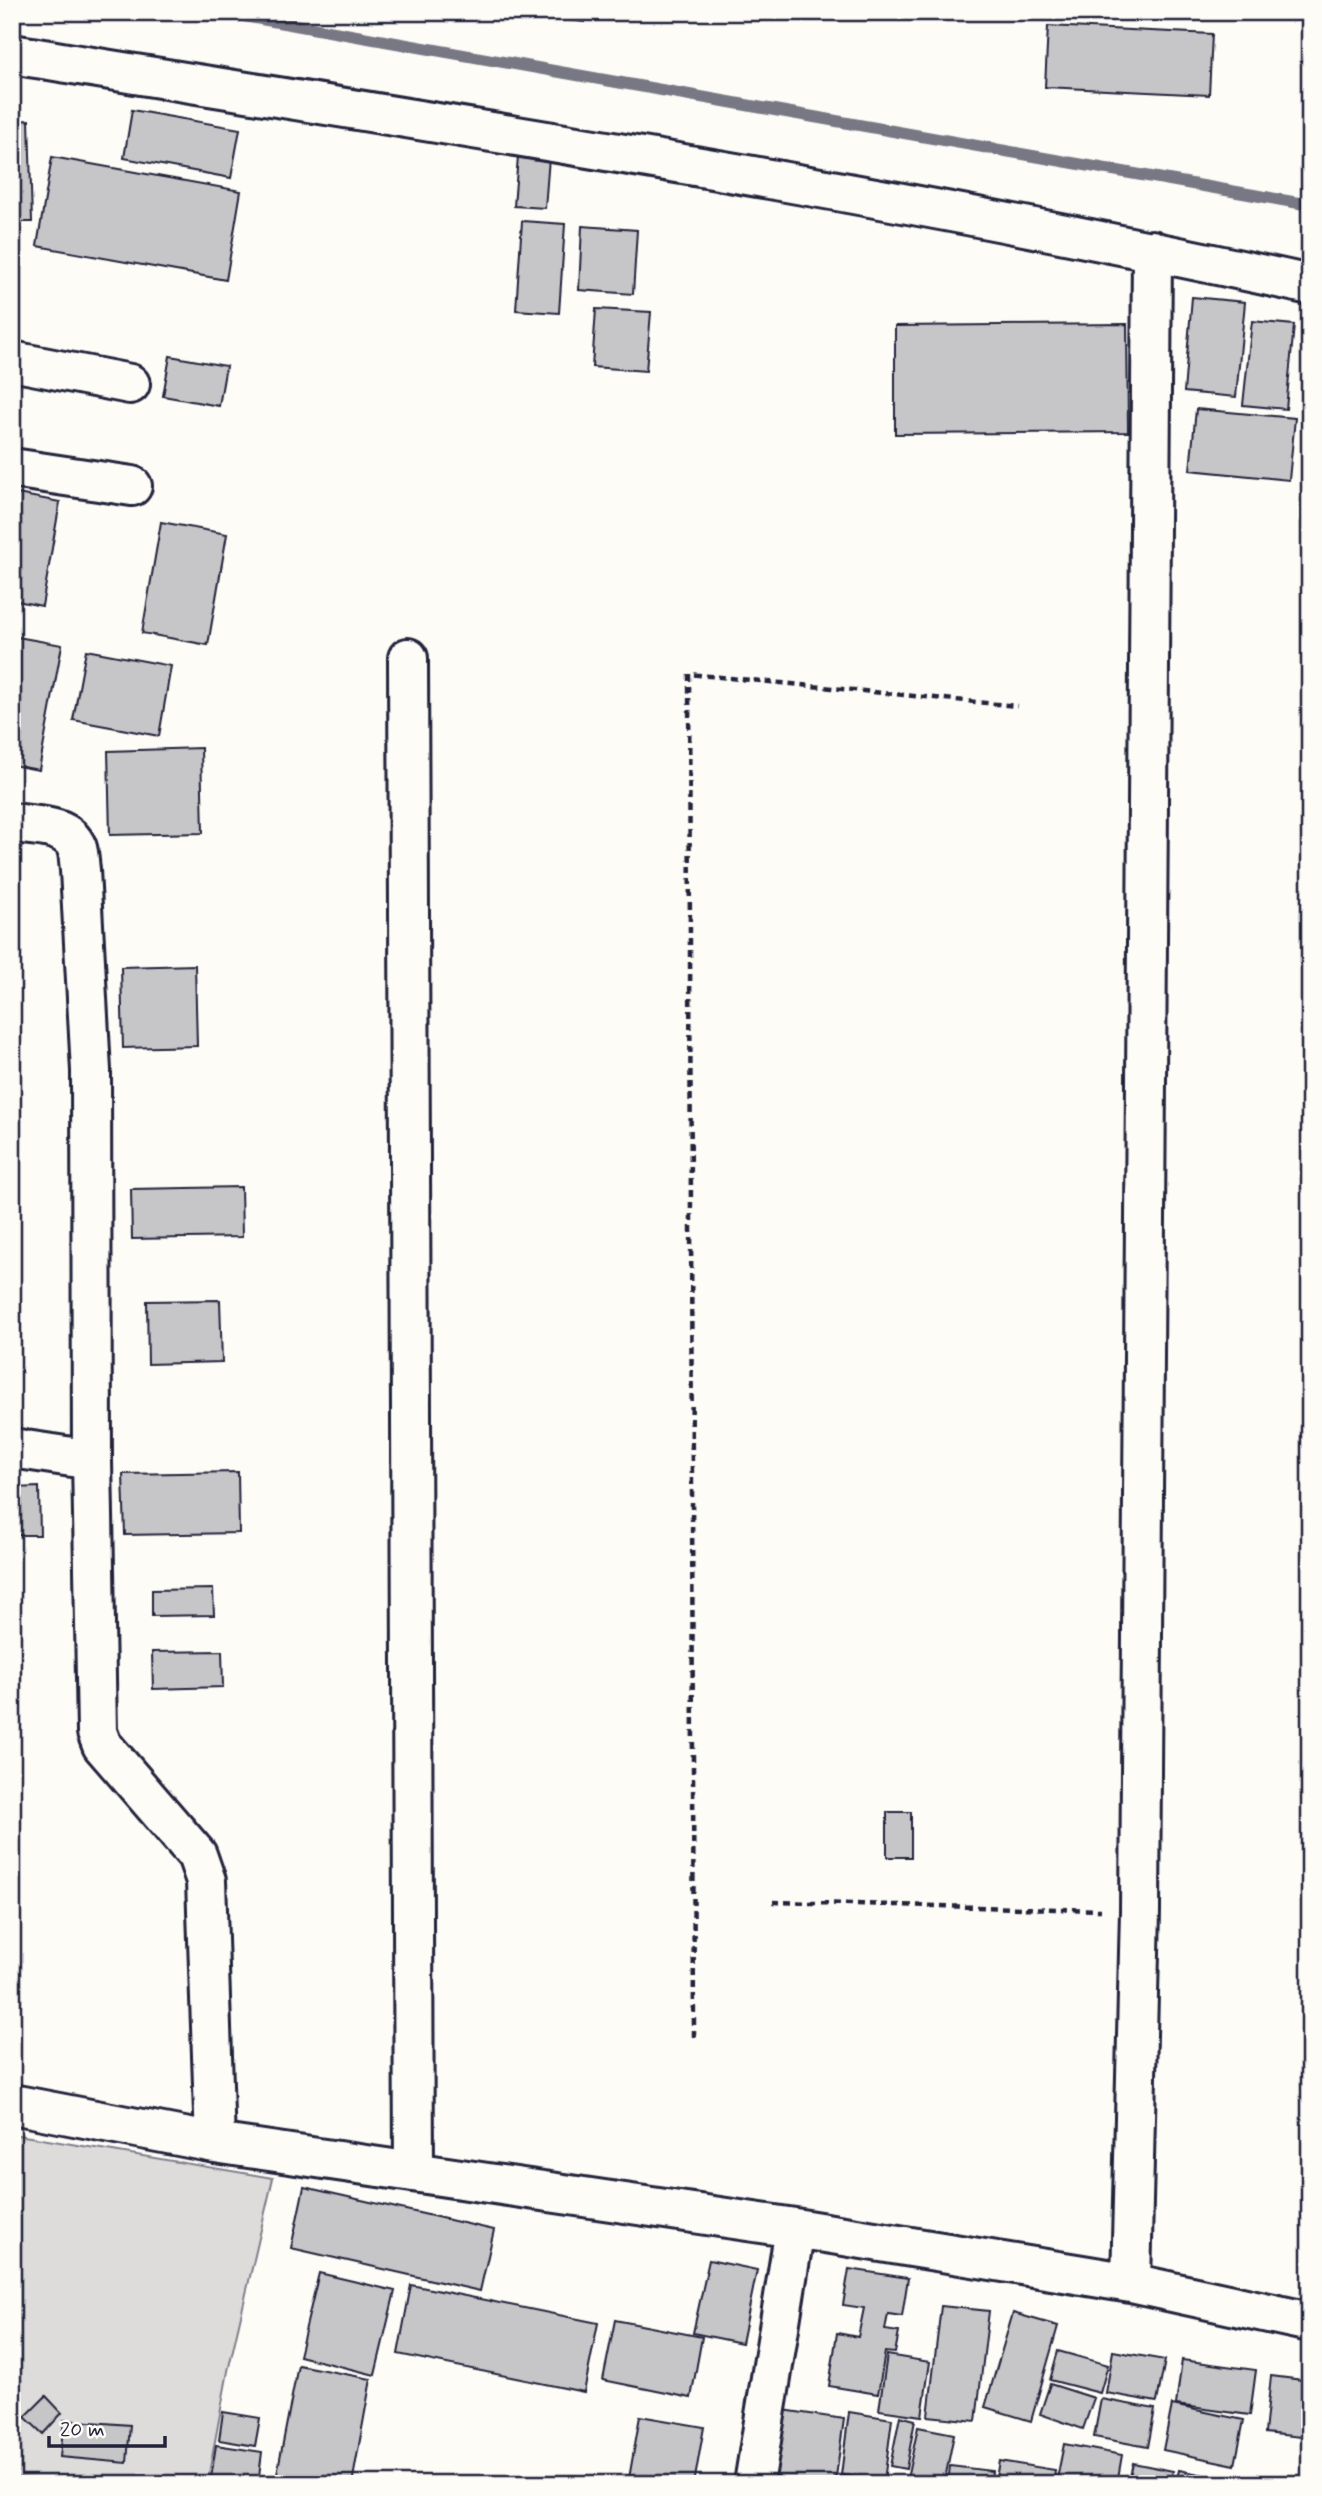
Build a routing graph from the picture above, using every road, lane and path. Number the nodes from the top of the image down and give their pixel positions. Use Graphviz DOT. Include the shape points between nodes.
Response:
graph roads {
  1 [pos="12,54"];
  2 [pos="1152,250"];
  3 [pos="1310,285"];
  4 [pos="12,360"];
  5 [pos="130,384"];
  6 [pos="12,468"];
  7 [pos="132,485"];
  8 [pos="408,658"];
  9 [pos="1017,706"];
  10 [pos="12,823"];
  11 [pos="12,1448"];
  12 [pos="92,1460"];
  13 [pos="773,1902"];
  14 [pos="1140,1911"];
  15 [pos="694,2037"];
  16 [pos="12,2104"];
  17 [pos="215,2143"];
  18 [pos="414,2172"];
  19 [pos="795,2228"];
  20 [pos="1131,2283"];
  21 [pos="1310,2322"];
  22 [pos="754,2484"];
  1 -- 2 [label="street" via="844,191"];
  2 -- 3 [label="street"];
  2 -- 14 [label="street"];
  4 -- 5 [label="street"];
  6 -- 7 [label="street"];
  8 -- 18 [label="street"];
  9 -- 15 [label="path" via="689,674"];
  10 -- 12 [label="street" via="66,833 76,847 80,870 91,1071"];
  11 -- 12 [label="street"];
  12 -- 17 [label="street" via="97,1732 102,1745 197,1856 203,1869"];
  13 -- 14 [label="path"];
  14 -- 20 [label="street"];
  16 -- 17 [label="street"];
  17 -- 18 [label="street"];
  18 -- 19 [label="street"];
  19 -- 20 [label="street"];
  19 -- 22 [label="street"];
  20 -- 21 [label="street"];
}
